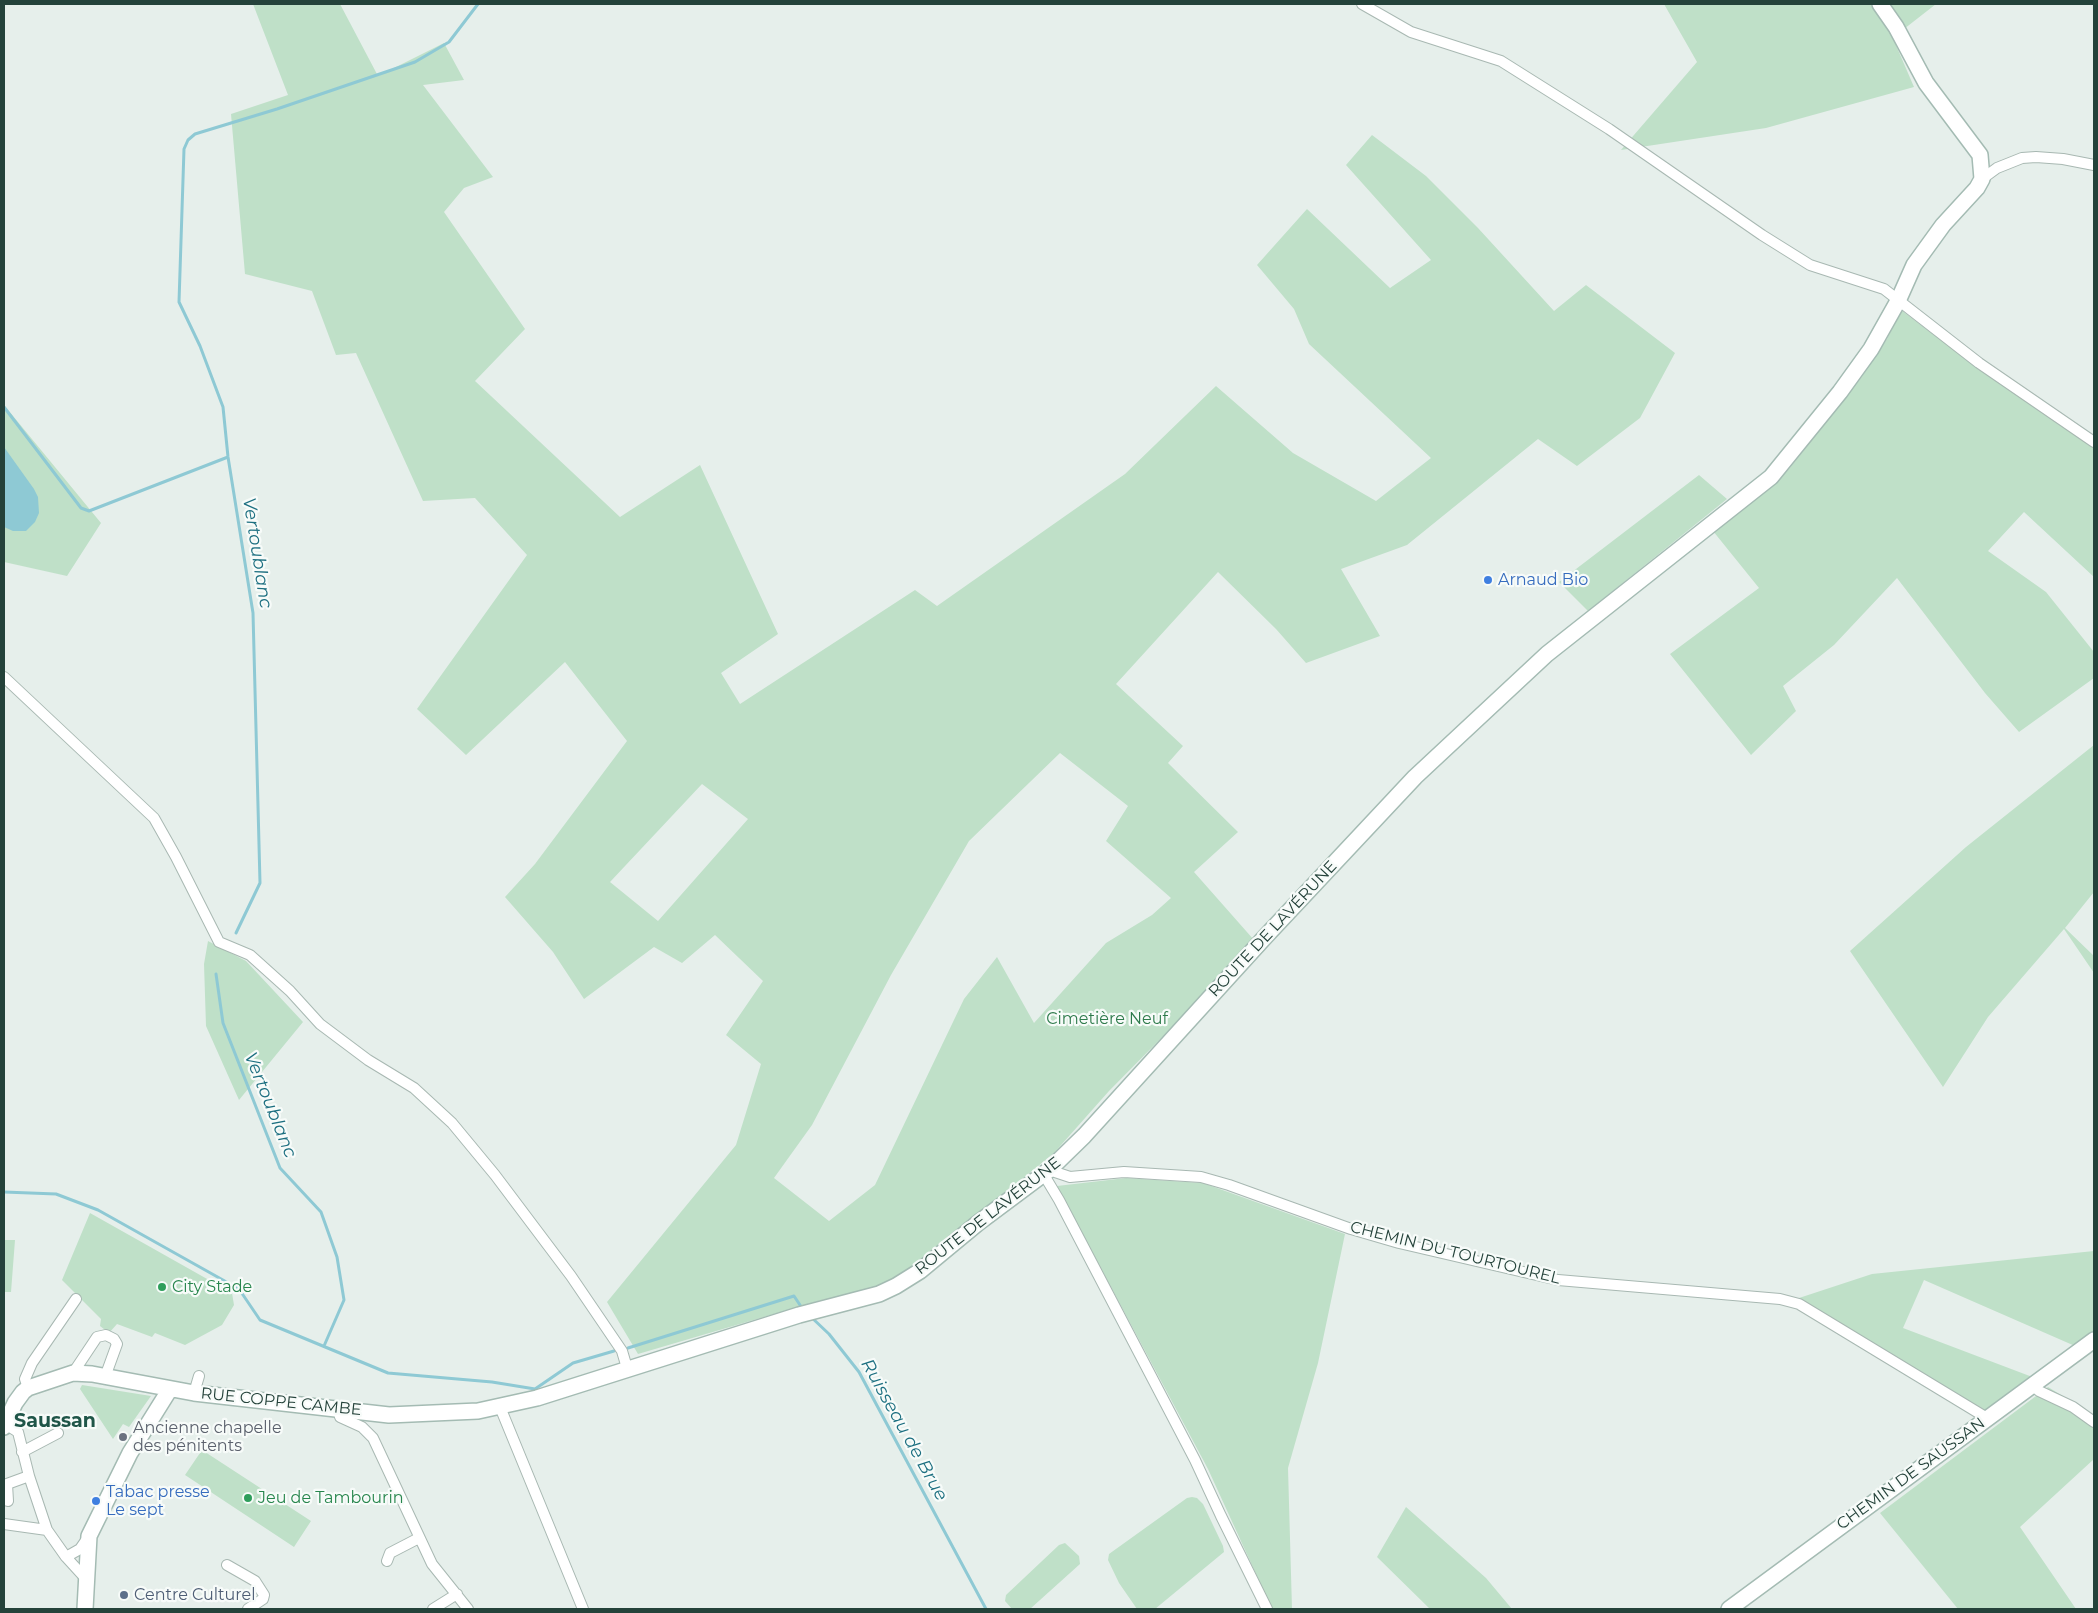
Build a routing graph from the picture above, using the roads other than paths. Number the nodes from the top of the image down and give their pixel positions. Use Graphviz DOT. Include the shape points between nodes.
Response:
graph roads {
  1 [pos="1362,4"];
  2 [pos="1880,4"];
  3 [pos="2094,165"];
  4 [pos="1982,179"];
  5 [pos="1898,301"];
  6 [pos="2094,442"];
  7 [pos="4,677"];
  8 [pos="1046,1173"];
  9 [pos="76,1299"];
  10 [pos="2094,1340"];
  11 [pos="627,1368"];
  12 [pos="73,1373"];
  13 [pos="199,1376"];
  14 [pos="105,1377"];
  15 [pos="2032,1385"];
  16 [pos="28,1388"];
  17 [pos="170,1389"];
  18 [pos="194,1393"];
  19 [pos="537,1398"];
  20 [pos="500,1407"];
  21 [pos="338,1408"];
  22 [pos="1987,1418"];
  23 [pos="2094,1422"];
  24 [pos="4,1426"];
  25 [pos="58,1433"];
  26 [pos="22,1452"];
  27 [pos="29,1476"];
  28 [pos="4,1500"];
  29 [pos="4,1524"];
  30 [pos="47,1530"];
  31 [pos="89,1536"];
  32 [pos="419,1538"];
  33 [pos="66,1557"];
  34 [pos="386,1561"];
  35 [pos="227,1565"];
  36 [pos="87,1580"];
  37 [pos="457,1594"];
  38 [pos="85,1609"];
  39 [pos="248,1609"];
  40 [pos="433,1609"];
  41 [pos="468,1609"];
  42 [pos="584,1609"];
  43 [pos="1267,1609"];
  44 [pos="1729,1609"];
  1 -- 5 [label="street" via="1411,32 1501,61 1609,129 1802,260 1884,289"];
  2 -- 4 [label="street" via="1926,83 1980,155"];
  3 -- 4 [label="street" via="2054,158 2022,158 1997,168"];
  4 -- 5 [label="street, ROUTE DE LAVÉRUNE" via="1914,265"];
  5 -- 6 [label="street" via="1979,363"];
  5 -- 8 [label="street, ROUTE DE LAVÉRUNE" via="1871,349 1840,392 1771,477 1547,654 1415,777 1084,1136"];
  7 -- 11 [label="street" via="154,818 219,942 250,955 320,1024 368,1060 414,1088 452,1123 571,1276 622,1351"];
  8 -- 11 [label="street, ROUTE DE LAVÉRUNE" via="920,1271 879,1294"];
  8 -- 22 [label="street, CHEMIN DU TOURTOUREL" via="1070,1177 1124,1172 1200,1177 1398,1243 1558,1280 1780,1299 1799,1304"];
  8 -- 43 [label="street" via="1195,1460"];
  9 -- 16 [label="street" via="32,1363 25,1379"];
  10 -- 15 [label="street, CHEMIN DE SAUSSAN"];
  11 -- 19 [label="street, ROUTE DE LAVÉRUNE"];
  12 -- 14 [label="street, RUE COPPE CAMBE"];
  12 -- 14 [label="street" via="97,1337 106,1334 117,1344"];
  12 -- 16 [label="street, RUE COPPE CAMBE"];
  13 -- 18 [label="street"];
  14 -- 17 [label="street, RUE COPPE CAMBE"];
  15 -- 22 [label="street, CHEMIN DE SAUSSAN"];
  15 -- 23 [label="street"];
  16 -- 24 [label="street" via="19,1396"];
  17 -- 18 [label="street, RUE COPPE CAMBE"];
  17 -- 31 [label="street" via="130,1453"];
  18 -- 21 [label="street, RUE COPPE CAMBE"];
  19 -- 20 [label="street, RUE COPPE CAMBE"];
  20 -- 21 [label="street, RUE COPPE CAMBE" via="443,1414 389,1415"];
  20 -- 42 [label="street"];
  21 -- 32 [label="street" via="340,1417 362,1427 372,1438"];
  22 -- 44 [label="street, CHEMIN DE SAUSSAN"];
  24 -- 26 [label="street" via="18,1432"];
  25 -- 26 [label="street"];
  26 -- 27 [label="street"];
  27 -- 28 [label="street" via="7,1484 8,1500"];
  27 -- 30 [label="street"];
  29 -- 30 [label="street"];
  30 -- 33 [label="street"];
  31 -- 33 [label="street" via="80,1549"];
  31 -- 36 [label="street"];
  32 -- 34 [label="street" via="390,1552"];
  32 -- 37 [label="street" via="432,1564"];
  33 -- 36 [label="street"];
  35 -- 39 [label="street" via="255,1582 264,1594 263,1599"];
  36 -- 38 [label="street"];
  37 -- 40 [label="street"];
  37 -- 41 [label="street"];
}
